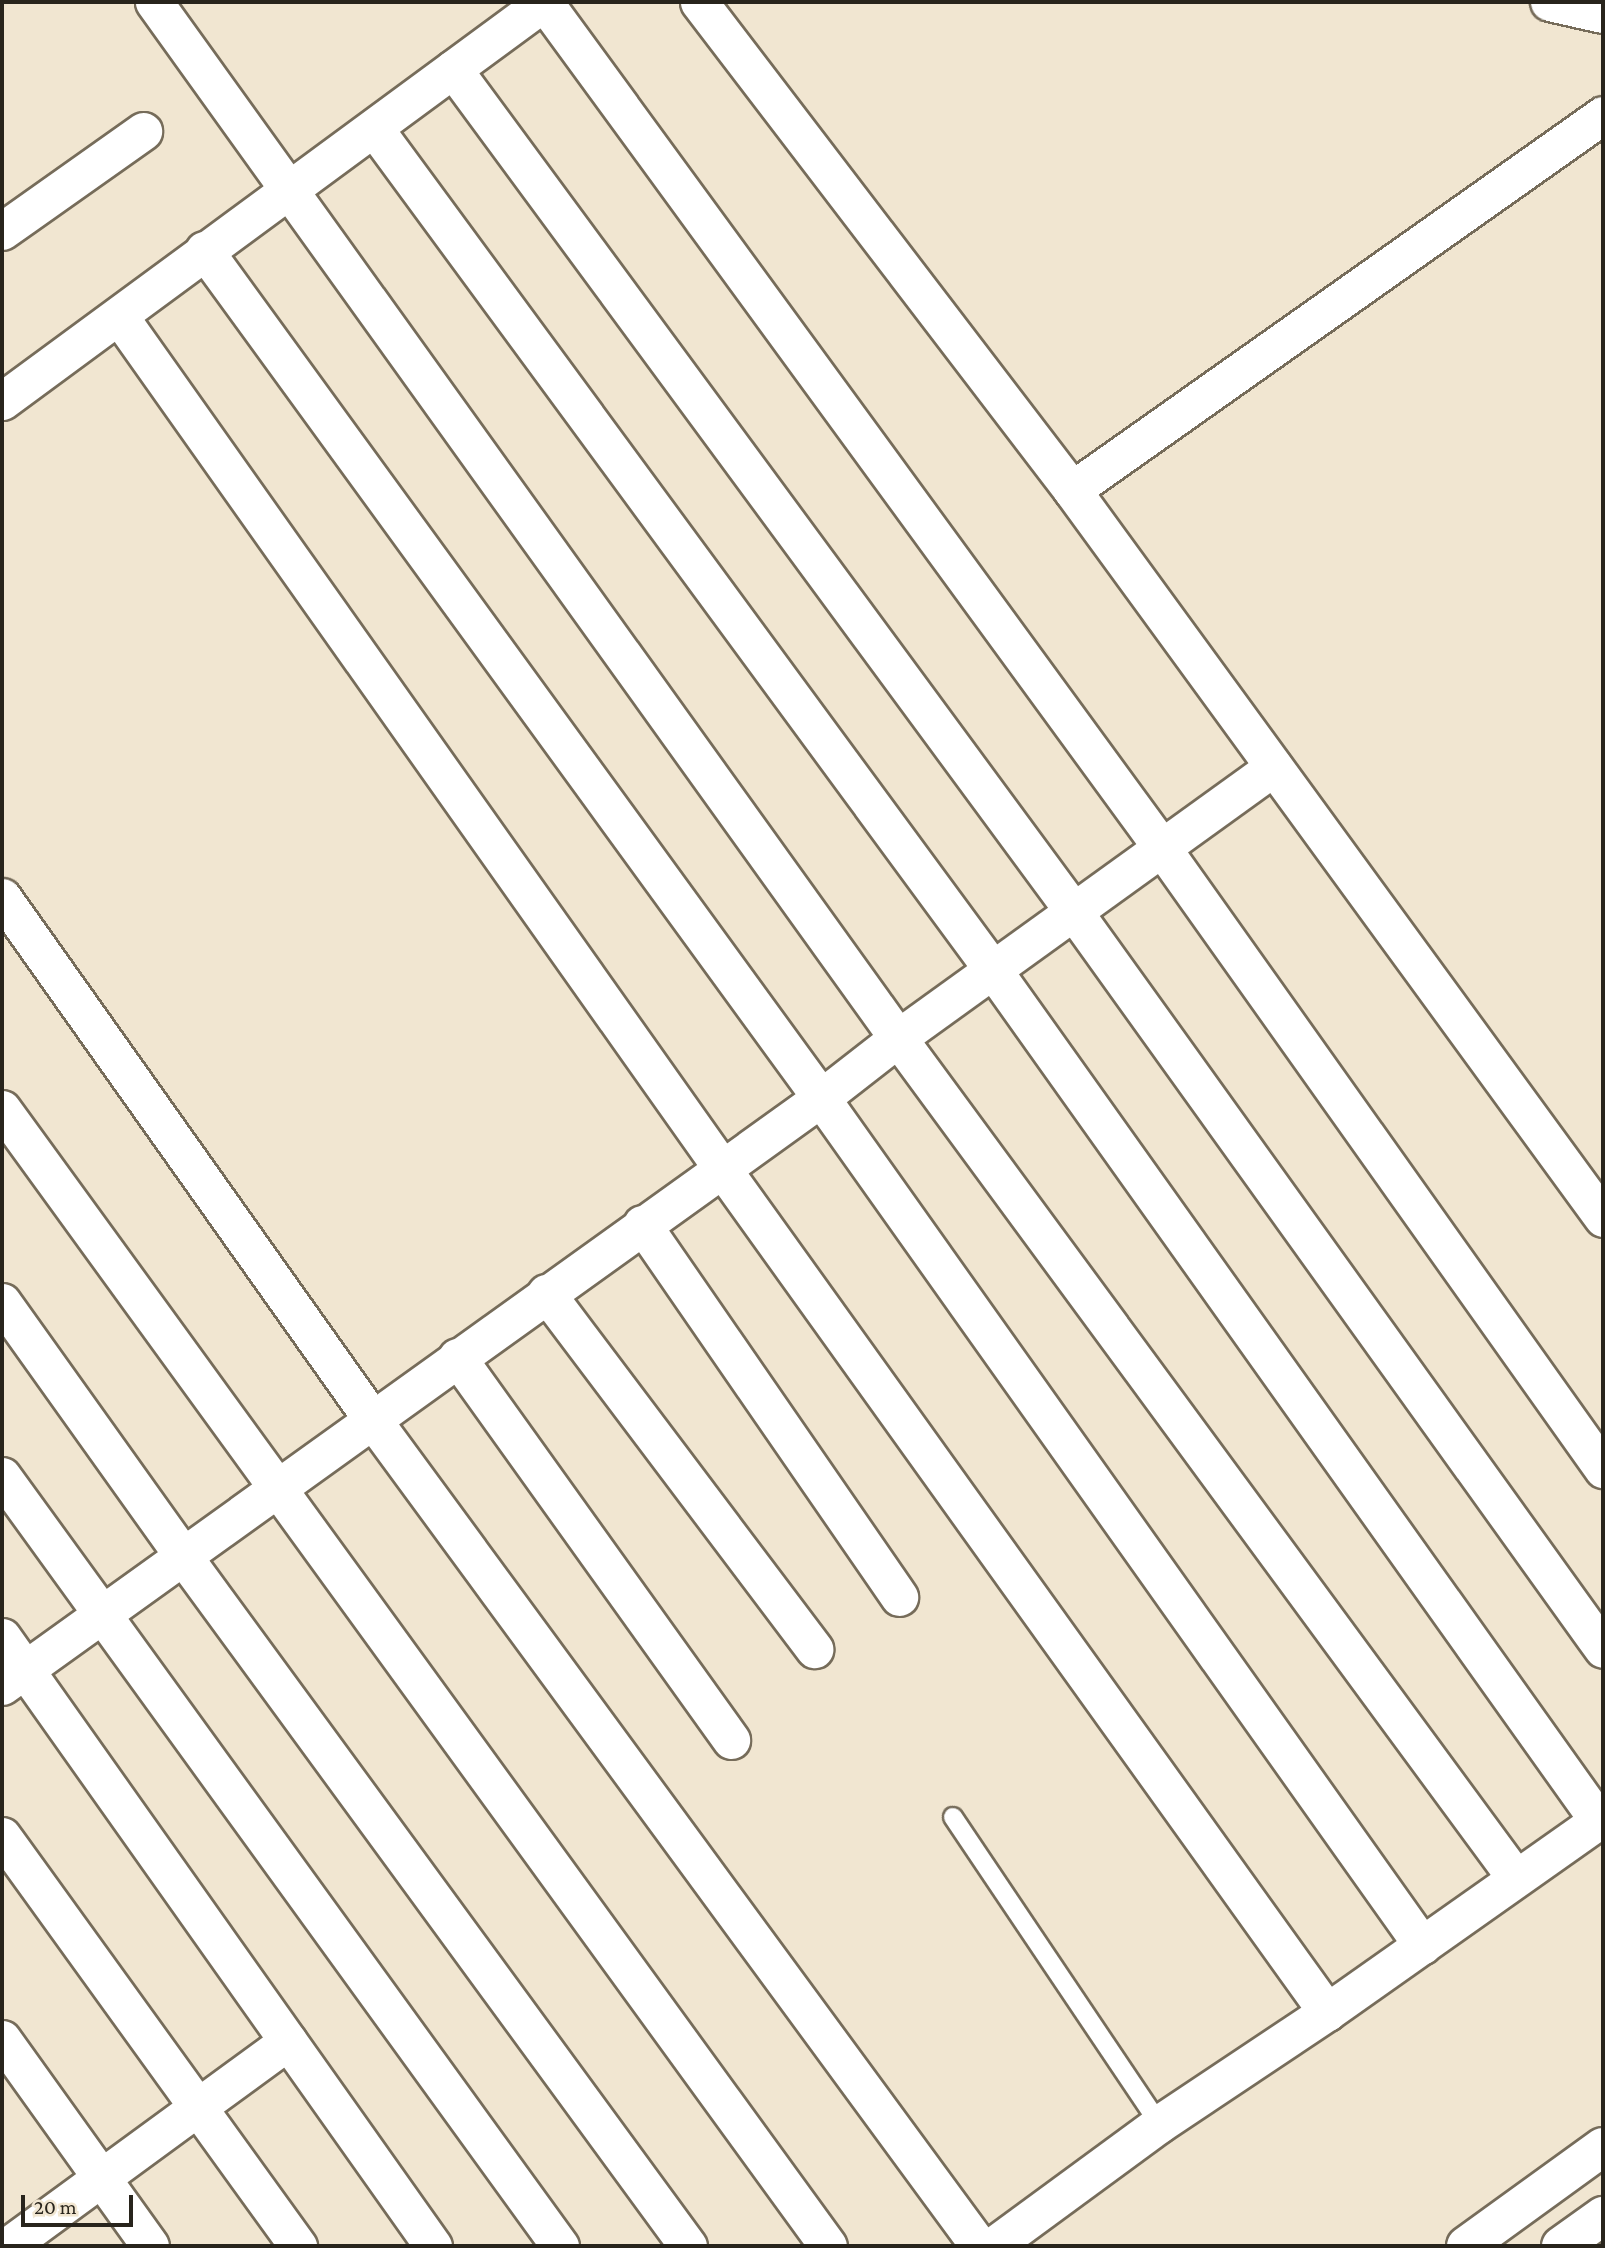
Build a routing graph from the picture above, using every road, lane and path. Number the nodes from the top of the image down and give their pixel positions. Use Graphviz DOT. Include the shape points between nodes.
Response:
graph roads {
  1 [pos="154,2"];
  2 [pos="544,2"];
  3 [pos="699,2"];
  4 [pos="1550,2"];
  5 [pos="1603,14"];
  6 [pos="453,69"];
  7 [pos="1603,115"];
  8 [pos="373,128"];
  9 [pos="144,131"];
  10 [pos="288,192"];
  11 [pos="2,231"];
  12 [pos="204,250"];
  13 [pos="119,316"];
  14 [pos="2,401"];
  15 [pos="1072,490"];
  16 [pos="1274,767"];
  17 [pos="1162,848"];
  18 [pos="2,899"];
  19 [pos="1074,912"];
  20 [pos="993,970"];
  21 [pos="898,1038"];
  22 [pos="821,1098"];
  23 [pos="2,1109"];
  24 [pos="721,1167"];
  25 [pos="1603,1218"];
  26 [pos="642,1224"];
  27 [pos="546,1293"];
  28 [pos="2,1302"];
  29 [pos="457,1357"];
  30 [pos="372,1419"];
  31 [pos="1603,1469"];
  32 [pos="2,1476"];
  33 [pos="275,1489"];
  34 [pos="183,1556"];
  35 [pos="899,1597"];
  36 [pos="102,1614"];
  37 [pos="2,1637"];
  38 [pos="814,1649"];
  39 [pos="1603,1649"];
  40 [pos="14,1678"];
  41 [pos="731,1740"];
  42 [pos="953,1817"];
  43 [pos="1601,1819"];
  44 [pos="2,1836"];
  45 [pos="1515,1877"];
  46 [pos="1422,1945"];
  47 [pos="1327,2012"];
  48 [pos="2,2039"];
  49 [pos="288,2041"];
  50 [pos="198,2108"];
  51 [pos="1159,2124"];
  52 [pos="1603,2147"];
  53 [pos="100,2176"];
  54 [pos="1603,2216"];
  55 [pos="2,2237"];
  56 [pos="8,2246"];
  57 [pos="150,2246"];
  58 [pos="298,2246"];
  59 [pos="433,2246"];
  60 [pos="560,2246"];
  61 [pos="688,2246"];
  62 [pos="828,2246"];
  63 [pos="979,2246"];
  64 [pos="993,2246"];
  65 [pos="1466,2246"];
  66 [pos="1561,2246"];
  1 -- 10 [label="street"];
  2 -- 6 [label="street"];
  2 -- 17 [label="street"];
  3 -- 15 [label="street"];
  4 -- 5 [label="street"];
  6 -- 8 [label="street"];
  6 -- 19 [label="street"];
  7 -- 15 [label="street"];
  8 -- 10 [label="street"];
  8 -- 20 [label="street"];
  9 -- 11 [label="street"];
  10 -- 12 [label="street"];
  10 -- 21 [label="street"];
  12 -- 13 [label="street"];
  12 -- 22 [label="street"];
  13 -- 14 [label="street"];
  13 -- 24 [label="street"];
  15 -- 16 [label="street"];
  16 -- 17 [label="street"];
  16 -- 25 [label="street"];
  17 -- 19 [label="street"];
  17 -- 31 [label="street"];
  18 -- 30 [label="street"];
  19 -- 20 [label="street"];
  19 -- 39 [label="street"];
  20 -- 21 [label="street"];
  20 -- 43 [label="street"];
  21 -- 22 [label="street"];
  21 -- 45 [label="street"];
  22 -- 24 [label="street"];
  22 -- 46 [label="street"];
  23 -- 33 [label="street"];
  24 -- 26 [label="street"];
  24 -- 47 [label="street"];
  26 -- 27 [label="street"];
  26 -- 35 [label="street"];
  27 -- 29 [label="street"];
  27 -- 38 [label="street"];
  28 -- 34 [label="street"];
  29 -- 30 [label="street"];
  29 -- 41 [label="street"];
  30 -- 33 [label="street"];
  30 -- 63 [label="street"];
  32 -- 36 [label="street"];
  33 -- 34 [label="street"];
  33 -- 62 [label="street"];
  34 -- 36 [label="street"];
  34 -- 61 [label="street"];
  36 -- 40 [label="street"];
  36 -- 60 [label="street"];
  37 -- 40 [label="street"];
  40 -- 49 [label="street"];
  42 -- 51 [label="lane"];
  43 -- 45 [label="street"];
  44 -- 50 [label="street"];
  45 -- 46 [label="street"];
  46 -- 47 [label="street"];
  47 -- 51 [label="street"];
  48 -- 53 [label="street"];
  49 -- 50 [label="street"];
  49 -- 59 [label="street"];
  50 -- 53 [label="street"];
  50 -- 58 [label="street"];
  51 -- 64 [label="street"];
  52 -- 65 [label="street"];
  53 -- 56 [label="street"];
  53 -- 57 [label="street"];
  54 -- 66 [label="street"];
  55 -- 56 [label="street"];
}
